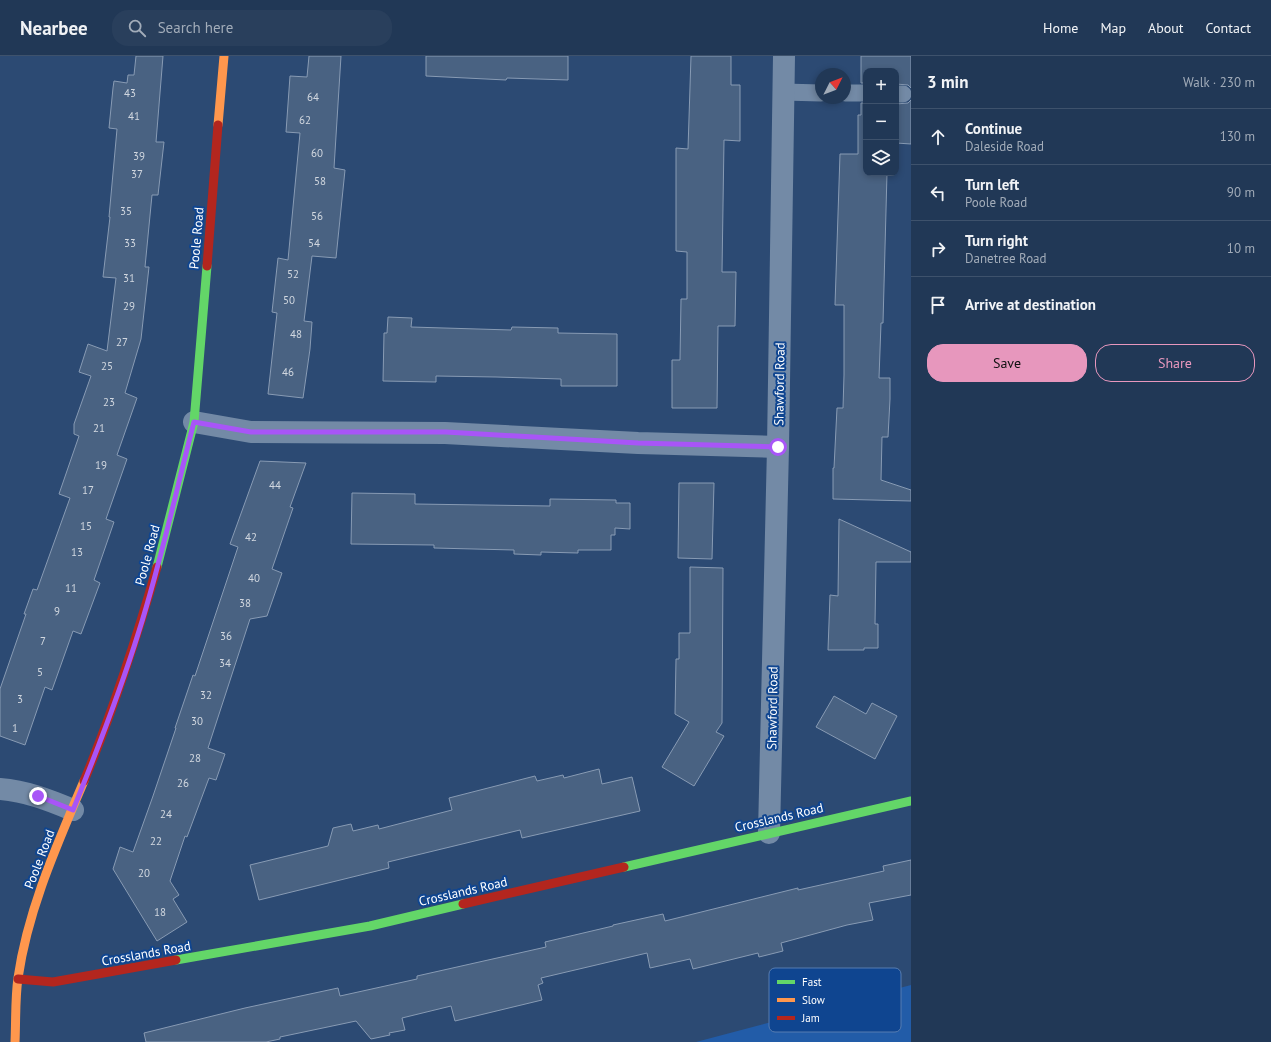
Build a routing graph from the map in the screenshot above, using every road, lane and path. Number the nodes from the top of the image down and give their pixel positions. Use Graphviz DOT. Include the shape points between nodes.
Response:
graph roads {
  1 [pos="224,56"];
  2 [pos="784,56"];
  3 [pos="783,92"];
  4 [pos="815,93"];
  5 [pos="851,93"];
  6 [pos="863,93"];
  7 [pos="194,422"];
  8 [pos="778,447"];
  9 [pos="0,789"];
  10 [pos="911,801"];
  11 [pos="73,810"];
  12 [pos="769,833"];
  13 [pos="18,979"];
  14 [pos="15,1042"];
  1 -- 7 [label="street, Poole Road"];
  2 -- 3 [label="street, Shawford Road"];
  3 -- 4 [label="lane"];
  3 -- 8 [label="street, Shawford Road"];
  5 -- 6 [label="lane"];
  7 -- 8 [label="street" via="251,432 446,432 638,443"];
  7 -- 11 [label="street, Poole Road" via="140,630 104,734"];
  8 -- 12 [label="street, Shawford Road"];
  9 -- 11 [label="street" via="38,796"];
  10 -- 12 [label="street, Crosslands Road"];
  11 -- 13 [label="street, Poole Road" via="44,878 27,932"];
  12 -- 13 [label="street, Crosslands Road" via="370,926 53,982"];
  13 -- 14 [label="street, Poole Road"];
}
